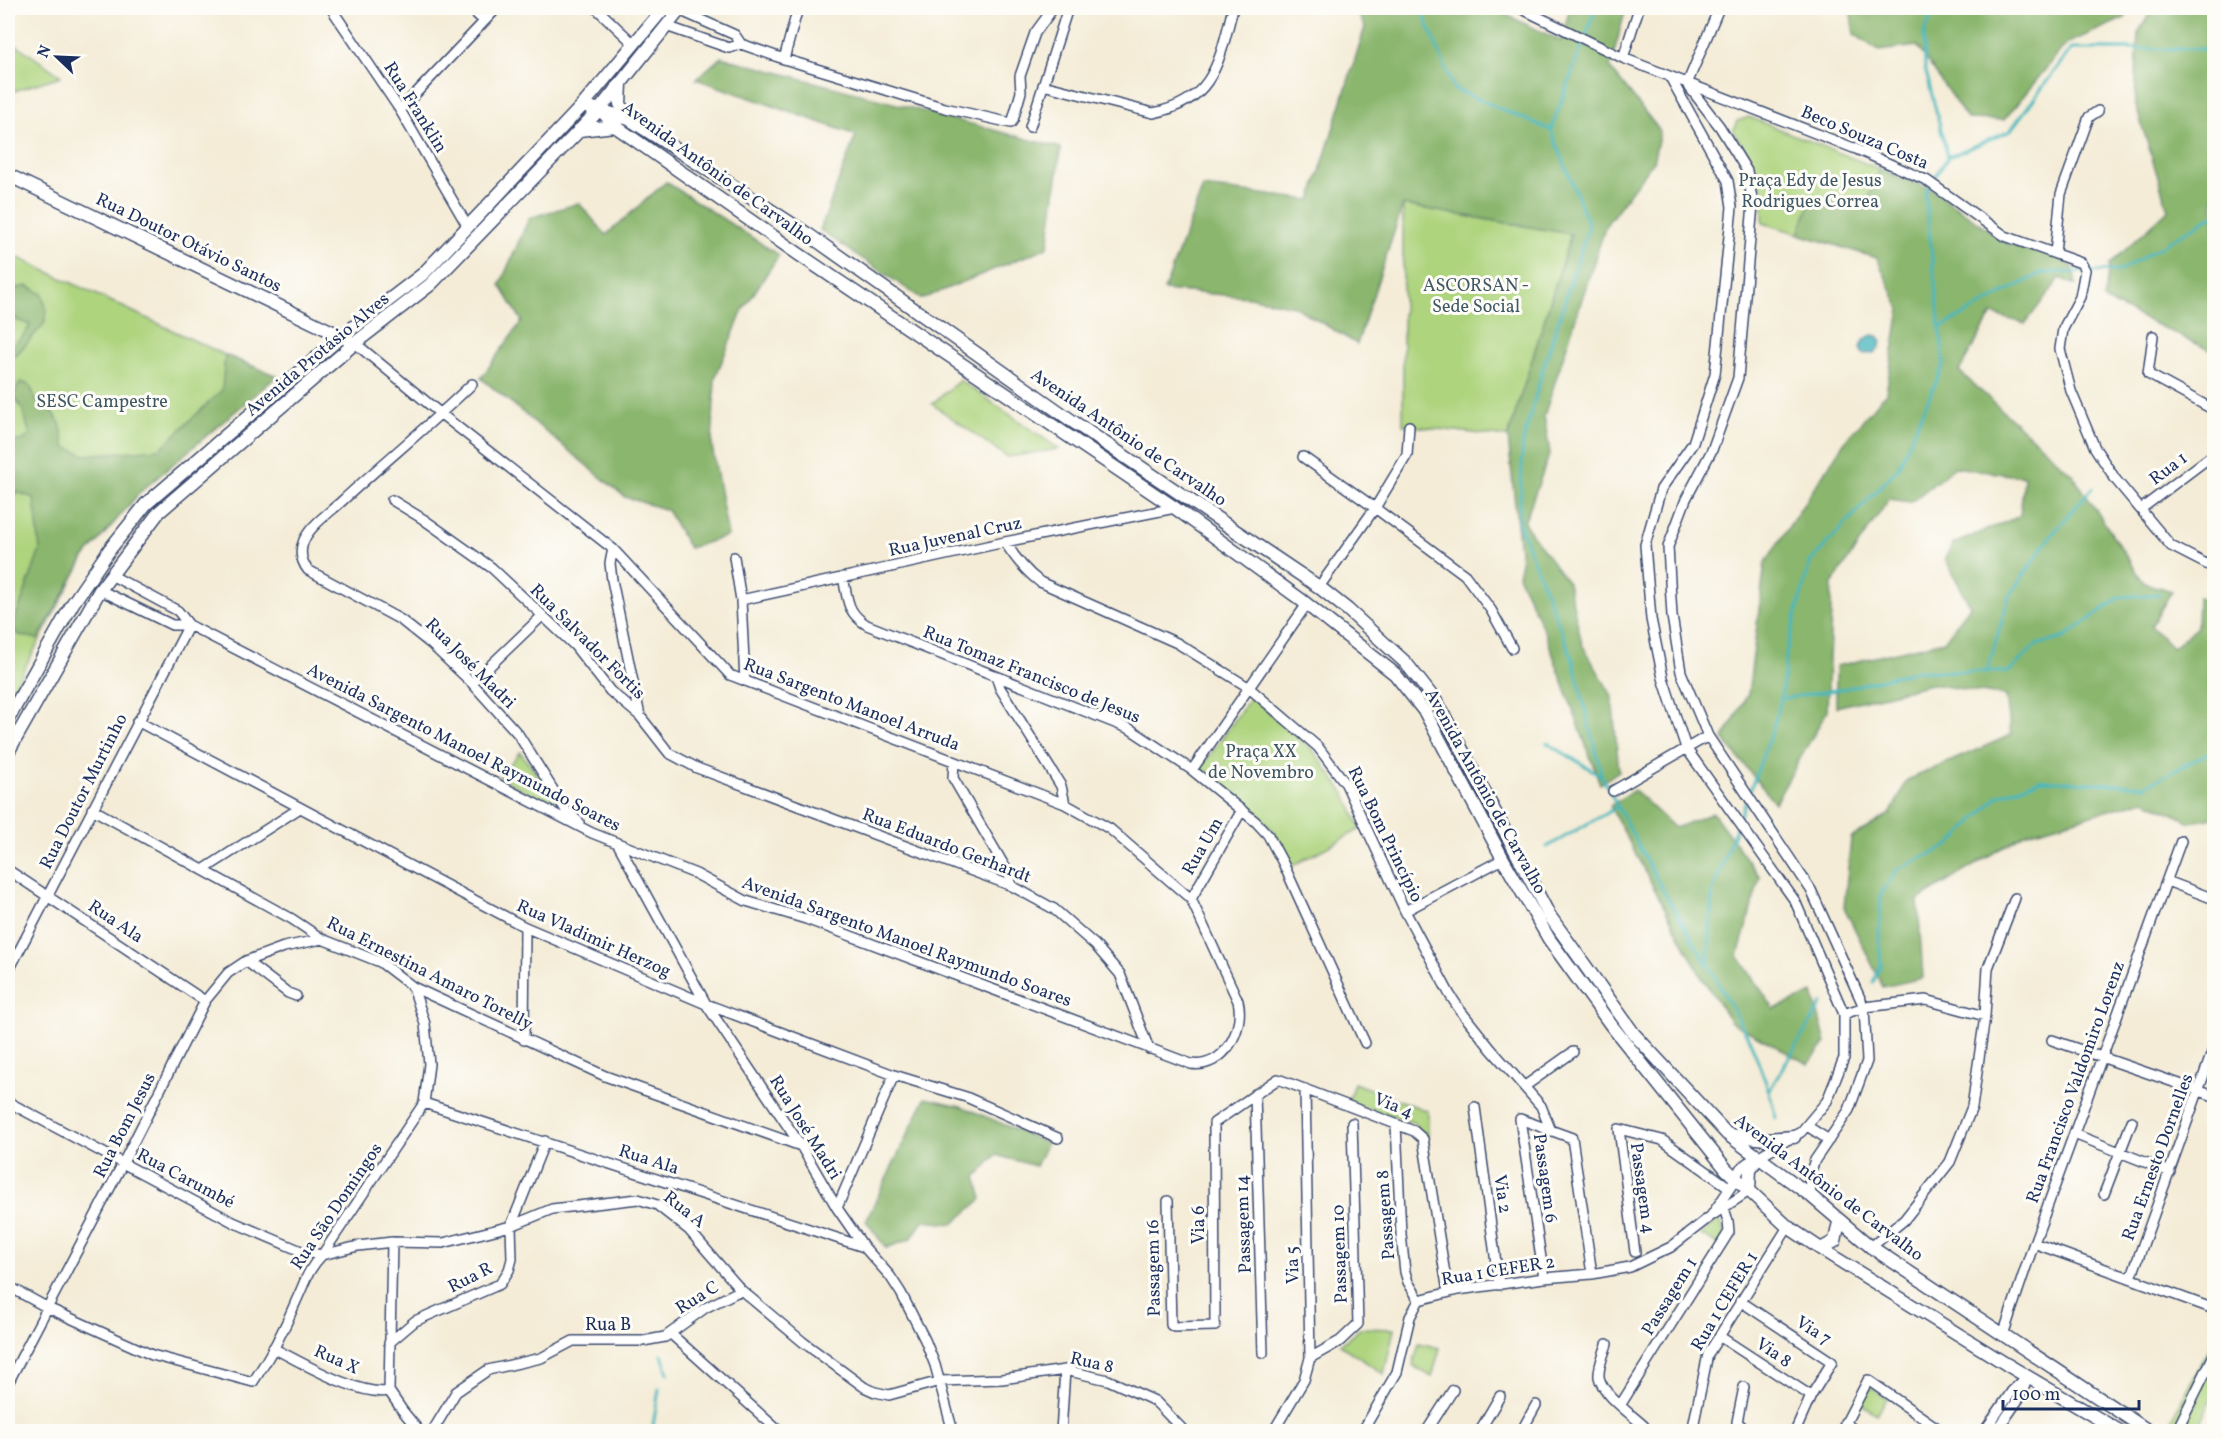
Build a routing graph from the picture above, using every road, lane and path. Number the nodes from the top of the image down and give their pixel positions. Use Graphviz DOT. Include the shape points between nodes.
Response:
graph roads {
  1 [pos="331,8"];
  2 [pos="470,8"];
  3 [pos="497,8"];
  4 [pos="596,8"];
  5 [pos="664,8"];
  6 [pos="798,8"];
  7 [pos="1050,8"];
  8 [pos="1068,8"];
  9 [pos="1233,8"];
  10 [pos="1520,8"];
  11 [pos="1639,8"];
  12 [pos="1719,8"];
  13 [pos="680,9"];
  14 [pos="700,20"];
  15 [pos="484,21"];
  16 [pos="666,26"];
  17 [pos="693,36"];
  18 [pos="634,44"];
  19 [pos="741,44"];
  20 [pos="1623,58"];
  21 [pos="784,59"];
  22 [pos="1670,77"];
  23 [pos="604,80"];
  24 [pos="621,84"];
  25 [pos="1687,84"];
  26 [pos="1043,85"];
  27 [pos="583,105"];
  28 [pos="600,109"];
  29 [pos="400,110"];
  30 [pos="2098,111"];
  31 [pos="629,119"];
  32 [pos="615,126"];
  33 [pos="1030,127"];
  34 [pos="579,130"];
  35 [pos="8,175"];
  36 [pos="468,227"];
  37 [pos="809,235"];
  38 [pos="822,244"];
  39 [pos="797,253"];
  40 [pos="2055,253"];
  41 [pos="810,262"];
  42 [pos="342,336"];
  43 [pos="2153,336"];
  44 [pos="355,343"];
  45 [pos="472,384"];
  46 [pos="2214,410"];
  47 [pos="441,414"];
  48 [pos="1409,426"];
  49 [pos="1693,443"];
  50 [pos="1712,450"];
  51 [pos="2214,454"];
  52 [pos="1303,457"];
  53 [pos="392,500"];
  54 [pos="1175,508"];
  55 [pos="1375,508"];
  56 [pos="2141,509"];
  57 [pos="1005,542"];
  58 [pos="613,549"];
  59 [pos="734,557"];
  60 [pos="2212,564"];
  61 [pos="111,575"];
  62 [pos="843,577"];
  63 [pos="1319,587"];
  64 [pos="100,590"];
  65 [pos="1288,590"];
  66 [pos="741,600"];
  67 [pos="1335,600"];
  68 [pos="73,603"];
  69 [pos="1307,604"];
  70 [pos="1672,616"];
  71 [pos="541,617"];
  72 [pos="1651,619"];
  73 [pos="189,625"];
  74 [pos="1512,648"];
  75 [pos="996,676"];
  76 [pos="745,681"];
  77 [pos="472,683"];
  78 [pos="1248,687"];
  79 [pos="640,716"];
  80 [pos="8,719"];
  81 [pos="137,722"];
  82 [pos="1708,736"];
  83 [pos="1686,748"];
  84 [pos="8,752"];
  85 [pos="954,762"];
  86 [pos="697,768"];
  87 [pos="1192,770"];
  88 [pos="1613,791"];
  89 [pos="1065,804"];
  90 [pos="300,808"];
  91 [pos="92,809"];
  92 [pos="1242,810"];
  93 [pos="592,833"];
  94 [pos="2181,842"];
  95 [pos="618,843"];
  96 [pos="1503,859"];
  97 [pos="8,870"];
  98 [pos="203,870"];
  99 [pos="2167,881"];
  100 [pos="1012,885"];
  101 [pos="48,895"];
  102 [pos="2015,898"];
  103 [pos="1191,899"];
  104 [pos="2214,899"];
  105 [pos="1405,911"];
  106 [pos="525,927"];
  107 [pos="321,939"];
  108 [pos="246,961"];
  109 [pos="8,972"];
  110 [pos="413,987"];
  111 [pos="296,996"];
  112 [pos="205,1001"];
  113 [pos="706,1004"];
  114 [pos="1864,1007"];
  115 [pos="1241,1012"];
  116 [pos="1844,1014"];
  117 [pos="1985,1016"];
  118 [pos="524,1040"];
  119 [pos="2052,1040"];
  120 [pos="1365,1043"];
  121 [pos="2214,1047"];
  122 [pos="1149,1049"];
  123 [pos="1573,1052"];
  124 [pos="2102,1058"];
  125 [pos="894,1075"];
  126 [pos="1525,1086"];
  127 [pos="1305,1089"];
  128 [pos="2199,1090"];
  129 [pos="1256,1094"];
  130 [pos="2214,1096"];
  131 [pos="8,1102"];
  132 [pos="424,1103"];
  133 [pos="1475,1107"];
  134 [pos="2132,1121"];
  135 [pos="1214,1123"];
  136 [pos="1352,1123"];
  137 [pos="1396,1124"];
  138 [pos="1807,1126"];
  139 [pos="1551,1131"];
  140 [pos="1727,1134"];
  141 [pos="2074,1134"];
  142 [pos="1794,1137"];
  143 [pos="1058,1138"];
  144 [pos="1829,1140"];
  145 [pos="545,1142"];
  146 [pos="801,1146"];
  147 [pos="2120,1152"];
  148 [pos="1758,1158"];
  149 [pos="123,1163"];
  150 [pos="2169,1172"];
  151 [pos="1732,1183"];
  152 [pos="1749,1191"];
  153 [pos="2104,1194"];
  154 [pos="1811,1196"];
  155 [pos="1168,1201"];
  156 [pos="1723,1205"];
  157 [pos="837,1208"];
  158 [pos="1839,1222"];
  159 [pos="512,1226"];
  160 [pos="1788,1227"];
  161 [pos="392,1242"];
  162 [pos="2034,1243"];
  163 [pos="864,1247"];
  164 [pos="1871,1247"];
  165 [pos="1821,1249"];
  166 [pos="1635,1252"];
  167 [pos="322,1255"];
  168 [pos="1592,1274"];
  169 [pos="1544,1278"];
  170 [pos="2131,1278"];
  171 [pos="1499,1285"];
  172 [pos="8,1287"];
  173 [pos="741,1290"];
  174 [pos="1448,1292"];
  175 [pos="1419,1300"];
  176 [pos="1740,1301"];
  177 [pos="48,1308"];
  178 [pos="2214,1309"];
  179 [pos="1215,1326"];
  180 [pos="671,1334"];
  181 [pos="2003,1335"];
  182 [pos="1719,1336"];
  183 [pos="389,1343"];
  184 [pos="1607,1344"];
  185 [pos="273,1348"];
  186 [pos="1263,1353"];
  187 [pos="1991,1355"];
  188 [pos="2214,1355"];
  189 [pos="1310,1358"];
  190 [pos="2039,1359"];
  191 [pos="1065,1370"];
  192 [pos="2028,1376"];
  193 [pos="940,1381"];
  194 [pos="8,1383"];
  195 [pos="1744,1387"];
  196 [pos="1454,1390"];
  197 [pos="389,1391"];
  198 [pos="1500,1396"];
  199 [pos="1810,1396"];
  200 [pos="1621,1404"];
  201 [pos="1536,1405"];
  202 [pos="1843,1427"];
  203 [pos="420,1431"];
  204 [pos="432,1431"];
  205 [pos="780,1431"];
  206 [pos="953,1431"];
  207 [pos="1061,1431"];
  208 [pos="1185,1431"];
  209 [pos="1273,1431"];
  210 [pos="1362,1431"];
  211 [pos="1425,1431"];
  212 [pos="1479,1431"];
  213 [pos="1521,1431"];
  214 [pos="1643,1431"];
  215 [pos="1692,1431"];
  216 [pos="1748,1431"];
  217 [pos="1795,1431"];
  218 [pos="1856,1431"];
  219 [pos="1943,1431"];
  220 [pos="1984,1431"];
  221 [pos="1996,1431"];
  222 [pos="2121,1431"];
  223 [pos="2150,1431"];
  224 [pos="2176,1431"];
  1 -- 29 [label="street, Rua Franklin"];
  2 -- 15 [label="street"];
  3 -- 15 [label="street"];
  4 -- 18 [label="street"];
  5 -- 18 [label="main road, Avenida Protásio Alves"];
  6 -- 21 [label="street"];
  7 -- 21 [label="street" via="1034,34 1020,76 1021,94 1011,123 945,108"];
  8 -- 26 [label="street"];
  9 -- 26 [label="street" via="1209,81 1185,103 1153,112"];
  10 -- 20 [label="street, Beco Souza Costa"];
  11 -- 20 [label="street"];
  12 -- 25 [label="street"];
  13 -- 14 [label="street"];
  13 -- 16 [label="main road, Avenida Protásio Alves"];
  14 -- 17 [label="street"];
  14 -- 19 [label="street" via="735,35"];
  15 -- 29 [label="street"];
  16 -- 17 [label="street"];
  16 -- 24 [label="main road, Avenida Protásio Alves"];
  17 -- 19 [label="street" via="729,48"];
  18 -- 23 [label="main road, Avenida Protásio Alves"];
  19 -- 21 [label="street"];
  20 -- 22 [label="street, Beco Souza Costa"];
  22 -- 25 [label="street, Beco Souza Costa"];
  22 -- 49 [label="street" via="1728,181 1732,207 1715,374"];
  23 -- 27 [label="main road, Avenida Protásio Alves"];
  23 -- 28 [label="main road"];
  24 -- 28 [label="main road, Avenida Protásio Alves"];
  24 -- 31 [label="main road" via="620,104"];
  25 -- 40 [label="street, Beco Souza Costa" via="1926,180 2005,236"];
  25 -- 50 [label="street" via="1747,171 1753,204 1737,378"];
  26 -- 33 [label="street"];
  27 -- 28 [label="main road"];
  27 -- 36 [label="main road, Avenida Protásio Alves"];
  28 -- 31 [label="main road, Avenida Antônio de Carvalho"];
  28 -- 32 [label="main road, Avenida Antônio de Carvalho"];
  28 -- 34 [label="main road, Avenida Protásio Alves"];
  29 -- 36 [label="street, Rua Franklin"];
  30 -- 40 [label="street" via="2089,117 2061,194"];
  31 -- 37 [label="main road, Avenida Antônio de Carvalho"];
  32 -- 34 [label="main road"];
  32 -- 39 [label="main road, Avenida Antônio de Carvalho"];
  34 -- 44 [label="main road, Avenida Protásio Alves" via="431,284"];
  35 -- 42 [label="main road, Rua Doutor Otávio Santos"];
  36 -- 42 [label="main road, Avenida Protásio Alves" via="423,274"];
  37 -- 38 [label="main road, Avenida Antônio de Carvalho"];
  37 -- 39 [label="main road"];
  38 -- 41 [label="main road"];
  38 -- 63 [label="main road, Avenida Antônio de Carvalho" via="1075,423"];
  39 -- 41 [label="main road, Avenida Antônio de Carvalho"];
  40 -- 56 [label="street, Beco Souza Costa" via="2081,263 2085,270 2080,297 2063,329 2060,348 2071,391 2095,448"];
  41 -- 54 [label="main road, Avenida Antônio de Carvalho"];
  42 -- 44 [label="main road, Rua Doutor Otávio Santos"];
  42 -- 68 [label="main road, Avenida Protásio Alves" via="146,504"];
  43 -- 46 [label="street" via="2148,374"];
  44 -- 47 [label="street, Rua Sargento Manoel Arruda"];
  44 -- 61 [label="main road, Avenida Protásio Alves" via="159,512"];
  45 -- 47 [label="street"];
  47 -- 58 [label="street, Rua Sargento Manoel Arruda"];
  47 -- 77 [label="street, Rua José Madri" via="309,531 301,549 308,570 412,627"];
  48 -- 55 [label="street" via="1407,455"];
  49 -- 50 [label="street"];
  49 -- 72 [label="street" via="1661,489 1645,545"];
  50 -- 70 [label="street" via="1686,499 1668,547"];
  51 -- 56 [label="street, Rua 1"];
  52 -- 55 [label="street"];
  53 -- 71 [label="street, Rua Salvador Fortis" via="492,568"];
  54 -- 57 [label="street, Rua Juvenal Cruz"];
  54 -- 65 [label="main road, Avenida Antônio de Carvalho"];
  55 -- 63 [label="street"];
  55 -- 74 [label="street" via="1465,575"];
  56 -- 60 [label="street, Beco Souza Costa" via="2171,546"];
  57 -- 62 [label="street, Rua Juvenal Cruz"];
  57 -- 78 [label="street, Rua Bom Princípio" via="1029,574 1040,582 1177,643"];
  58 -- 76 [label="street, Rua Sargento Manoel Arruda" via="730,675"];
  58 -- 79 [label="street" via="612,580"];
  59 -- 66 [label="street"];
  61 -- 64 [label="main road, Avenida Protásio Alves"];
  61 -- 68 [label="main road"];
  61 -- 73 [label="street, Avenida Sargento Manoel Raymundo Soares" via="178,611"];
  62 -- 66 [label="street, Rua Juvenal Cruz"];
  62 -- 75 [label="street, Rua Tomaz Francisco de Jesus" via="856,618"];
  63 -- 65 [label="main road" via="1306,596"];
  63 -- 67 [label="main road, Avenida Antônio de Carvalho"];
  64 -- 73 [label="street, Avenida Sargento Manoel Raymundo Soares" via="171,625"];
  64 -- 84 [label="main road, Avenida Protásio Alves"];
  65 -- 69 [label="main road, Avenida Antônio de Carvalho"];
  66 -- 76 [label="street"];
  67 -- 69 [label="main road" via="1318,596"];
  67 -- 140 [label="main road, Avenida Antônio de Carvalho" via="1406,663 1438,704 1549,915 1634,1034"];
  68 -- 80 [label="main road, Avenida Protásio Alves"];
  69 -- 78 [label="street"];
  69 -- 96 [label="main road, Avenida Antônio de Carvalho" via="1395,674 1421,706"];
  70 -- 72 [label="street"];
  70 -- 82 [label="street" via="1681,672"];
  71 -- 77 [label="street"];
  71 -- 79 [label="street, Rua Salvador Fortis" via="575,646 610,691"];
  72 -- 83 [label="street" via="1663,678"];
  73 -- 81 [label="street, Rua Doutor Murtinho"];
  73 -- 93 [label="street, Avenida Sargento Manoel Raymundo Soares"];
  75 -- 87 [label="street, Rua Tomaz Francisco de Jesus" via="1130,729"];
  75 -- 89 [label="street" via="1061,786"];
  76 -- 85 [label="street, Rua Sargento Manoel Arruda"];
  77 -- 93 [label="street, Rua José Madri" via="518,734 567,812"];
  78 -- 87 [label="street"];
  78 -- 105 [label="street, Rua Bom Princípio" via="1318,747 1333,765 1346,784"];
  79 -- 86 [label="street, Rua Salvador Fortis" via="669,753"];
  81 -- 90 [label="street, Rua Vladimir Herzog"];
  81 -- 91 [label="street, Rua Doutor Murtinho"];
  82 -- 83 [label="street"];
  82 -- 114 [label="street" via="1811,890"];
  83 -- 88 [label="street"];
  83 -- 116 [label="street" via="1795,900"];
  85 -- 89 [label="street, Rua Sargento Manoel Arruda"];
  85 -- 100 [label="street" via="953,778"];
  86 -- 100 [label="street, Rua Eduardo Gerhardt"];
  87 -- 92 [label="street, Rua Tomaz Francisco de Jesus"];
  89 -- 103 [label="street, Rua Sargento Manoel Arruda" via="1110,829"];
  90 -- 98 [label="street"];
  90 -- 106 [label="street, Rua Vladimir Herzog"];
  91 -- 98 [label="street, Rua Ernestina Amaro Torelly"];
  91 -- 101 [label="street, Rua Doutor Murtinho"];
  92 -- 103 [label="street, Rua Um"];
  92 -- 120 [label="street, Rua Tomaz Francisco de Jesus" via="1268,835 1283,862"];
  93 -- 95 [label="street, Avenida Sargento Manoel Raymundo Soares"];
  94 -- 99 [label="street, Rua Francisco Valdomiro Lorenz"];
  95 -- 113 [label="street, Rua José Madri"];
  95 -- 122 [label="street, Avenida Sargento Manoel Raymundo Soares" via="696,874 746,901 806,919"];
  96 -- 105 [label="street"];
  96 -- 151 [label="main road, Avenida Antônio de Carvalho" via="1550,939 1604,1016"];
  97 -- 101 [label="street, Rua Ala"];
  98 -- 107 [label="street, Rua Ernestina Amaro Torelly"];
  99 -- 104 [label="street"];
  99 -- 124 [label="street, Rua Francisco Valdomiro Lorenz"];
  100 -- 122 [label="street, Rua Eduardo Gerhardt" via="1054,909 1095,945 1120,974"];
  101 -- 109 [label="street, Rua Doutor Murtinho"];
  101 -- 112 [label="street, Rua Ala"];
  102 -- 117 [label="street" via="1988,968"];
  103 -- 115 [label="street, Rua Sargento Manoel Arruda"];
  105 -- 126 [label="street, Rua Bom Princípio" via="1460,1010"];
  106 -- 113 [label="street, Rua Vladimir Herzog"];
  106 -- 118 [label="street"];
  107 -- 108 [label="street, Rua Bom Jesus"];
  107 -- 110 [label="street, Rua Ernestina Amaro Torelly" via="380,962"];
  108 -- 111 [label="street"];
  108 -- 112 [label="street, Rua Bom Jesus" via="228,973"];
  110 -- 118 [label="street, Rua Ernestina Amaro Torelly"];
  110 -- 132 [label="street" via="425,1024 429,1064"];
  112 -- 149 [label="street, Rua Bom Jesus"];
  113 -- 125 [label="street, Rua Vladimir Herzog"];
  113 -- 146 [label="street, Rua José Madri"];
  114 -- 116 [label="street"];
  114 -- 117 [label="street" via="1926,1000"];
  114 -- 144 [label="street" via="1867,1061 1849,1110"];
  115 -- 122 [label="street, Avenida Sargento Manoel Raymundo Soares" via="1236,1034 1207,1064 1191,1064"];
  116 -- 138 [label="street, Rua 1 CEFER 2" via="1844,1058 1827,1101"];
  117 -- 164 [label="street" via="1972,1107 1950,1162 1904,1220"];
  118 -- 146 [label="street, Rua Ernestina Amaro Torelly" via="605,1076"];
  119 -- 124 [label="street"];
  121 -- 128 [label="street, Rua Ernesto Dornelles"];
  123 -- 126 [label="street"];
  124 -- 128 [label="street"];
  124 -- 141 [label="street, Rua Francisco Valdomiro Lorenz"];
  125 -- 143 [label="street, Rua Vladimir Herzog" via="966,1097"];
  125 -- 157 [label="street"];
  126 -- 139 [label="street, Rua Bom Princípio" via="1541,1106"];
  127 -- 129 [label="street, Via 4" via="1278,1079"];
  127 -- 137 [label="street, Via 4"];
  127 -- 189 [label="street, Via 5"];
  128 -- 130 [label="street"];
  128 -- 150 [label="street, Rua Ernesto Dornelles"];
  129 -- 135 [label="street, Via 4"];
  129 -- 186 [label="street, Passagem 14"];
  131 -- 149 [label="street, Rua Carumbé"];
  132 -- 145 [label="street, Rua Ala"];
  132 -- 167 [label="street, Rua São Domingos"];
  133 -- 171 [label="street, Via 2"];
  134 -- 147 [label="street"];
  135 -- 179 [label="street, Via 6"];
  136 -- 189 [label="street, Passagem 10" via="1358,1324 1340,1341"];
  137 -- 174 [label="street, Via 4" via="1414,1131 1424,1142"];
  137 -- 175 [label="street, Passagem 8" via="1401,1234 1408,1282"];
  138 -- 142 [label="street, Rua 1 CEFER 2"];
  138 -- 144 [label="street"];
  139 -- 168 [label="street" via="1572,1138"];
  139 -- 169 [label="street, Passagem 6" via="1520,1119"];
  140 -- 142 [label="main road" via="1766,1139"];
  140 -- 148 [label="main road, Avenida Antônio de Carvalho"];
  141 -- 147 [label="street"];
  141 -- 162 [label="street, Rua Francisco Valdomiro Lorenz"];
  142 -- 148 [label="street, Rua 1 CEFER 2"];
  144 -- 154 [label="street" via="1809,1176"];
  145 -- 159 [label="street, Rua R"];
  145 -- 163 [label="street, Rua Ala"];
  146 -- 157 [label="street, Rua José Madri"];
  147 -- 150 [label="street"];
  147 -- 153 [label="street"];
  148 -- 151 [label="street, Rua 1 CEFER 2" via="1748,1163"];
  148 -- 152 [label="main road" via="1750,1169"];
  148 -- 154 [label="main road, Avenida Antônio de Carvalho"];
  149 -- 167 [label="street, Rua Carumbé" via="233,1222 301,1251"];
  149 -- 177 [label="street, Rua Bom Jesus"];
  150 -- 170 [label="street, Rua Ernesto Dornelles"];
  151 -- 152 [label="main road, Avenida Antônio de Carvalho"];
  151 -- 156 [label="street, Rua 1 CEFER 2"];
  151 -- 166 [label="street, Passagem 4" via="1662,1140 1619,1130"];
  152 -- 156 [label="street, Rua 1 CEFER 2"];
  152 -- 160 [label="main road, Avenida Antônio de Carvalho"];
  154 -- 158 [label="main road, Avenida Antônio de Carvalho"];
  155 -- 179 [label="street, Passagem 16" via="1171,1325"];
  156 -- 168 [label="street, Rua 1 CEFER 2" via="1671,1246 1637,1264"];
  156 -- 200 [label="street, Passagem 1" via="1729,1232"];
  157 -- 163 [label="street, Rua José Madri"];
  158 -- 164 [label="main road, Avenida Antônio de Carvalho"];
  158 -- 165 [label="main road" via="1835,1240"];
  159 -- 161 [label="street, Rua A" via="443,1243"];
  159 -- 173 [label="street, Rua A" via="552,1209 638,1199 657,1205 689,1230"];
  159 -- 183 [label="street, Rua R" via="512,1259 500,1284 415,1321"];
  160 -- 165 [label="main road, Avenida Antônio de Carvalho"];
  160 -- 176 [label="street, Rua 1 CEFER 1"];
  161 -- 167 [label="street, Rua A"];
  161 -- 183 [label="street"];
  162 -- 170 [label="street"];
  162 -- 181 [label="street, Rua Francisco Valdomiro Lorenz"];
  163 -- 193 [label="street, Rua José Madri" via="901,1293"];
  164 -- 181 [label="main road, Avenida Antônio de Carvalho"];
  165 -- 187 [label="main road, Avenida Antônio de Carvalho"];
  167 -- 185 [label="street, Rua São Domingos" via="311,1266"];
  168 -- 169 [label="street, Rua 1 CEFER 2"];
  169 -- 171 [label="street, Rua 1 CEFER 2"];
  170 -- 178 [label="street"];
  171 -- 174 [label="street, Rua 1 CEFER 2"];
  172 -- 177 [label="street, Rua São Domingos"];
  173 -- 180 [label="street, Rua C" via="705,1308"];
  173 -- 193 [label="street, Rua A" via="869,1390 889,1395"];
  174 -- 175 [label="street, Rua 1 CEFER 2"];
  175 -- 210 [label="street, Rua 1 CEFER 2" via="1410,1317 1397,1372"];
  176 -- 182 [label="street, Rua 1 CEFER 1"];
  176 -- 199 [label="street, Via 7" via="1832,1362"];
  177 -- 185 [label="street, Rua São Domingos" via="152,1355 253,1382"];
  177 -- 194 [label="street, Rua Bom Jesus"];
  180 -- 204 [label="street, Rua B" via="643,1341 573,1341 541,1358 488,1370 456,1392"];
  180 -- 205 [label="street"];
  181 -- 187 [label="main road"];
  181 -- 190 [label="main road, Avenida Antônio de Carvalho"];
  182 -- 199 [label="street, Via 8"];
  182 -- 215 [label="street, Rua 1 CEFER 1" via="1705,1362"];
  183 -- 197 [label="street"];
  184 -- 200 [label="street" via="1599,1376 1606,1392"];
  185 -- 197 [label="street, Rua X" via="338,1380 377,1393"];
  187 -- 192 [label="main road, Avenida Antônio de Carvalho"];
  188 -- 224 [label="street"];
  189 -- 209 [label="street, Via 5" via="1304,1380"];
  190 -- 192 [label="main road"];
  190 -- 223 [label="main road, Avenida Antônio de Carvalho"];
  191 -- 193 [label="street, Rua 8" via="1002,1379"];
  191 -- 207 [label="street"];
  191 -- 208 [label="street, Rua 8" via="1108,1380 1155,1401"];
  192 -- 220 [label="street"];
  192 -- 221 [label="street" via="2020,1397"];
  192 -- 222 [label="main road, Avenida Antônio de Carvalho"];
  193 -- 206 [label="street, Rua José Madri"];
  195 -- 216 [label="street" via="1737,1420"];
  196 -- 211 [label="street"];
  197 -- 203 [label="street"];
  198 -- 212 [label="street"];
  199 -- 217 [label="street, Via 7"];
  200 -- 214 [label="street" via="1644,1426"];
  201 -- 213 [label="street"];
  202 -- 218 [label="street"];
  202 -- 219 [label="street" via="1868,1380"];
}
